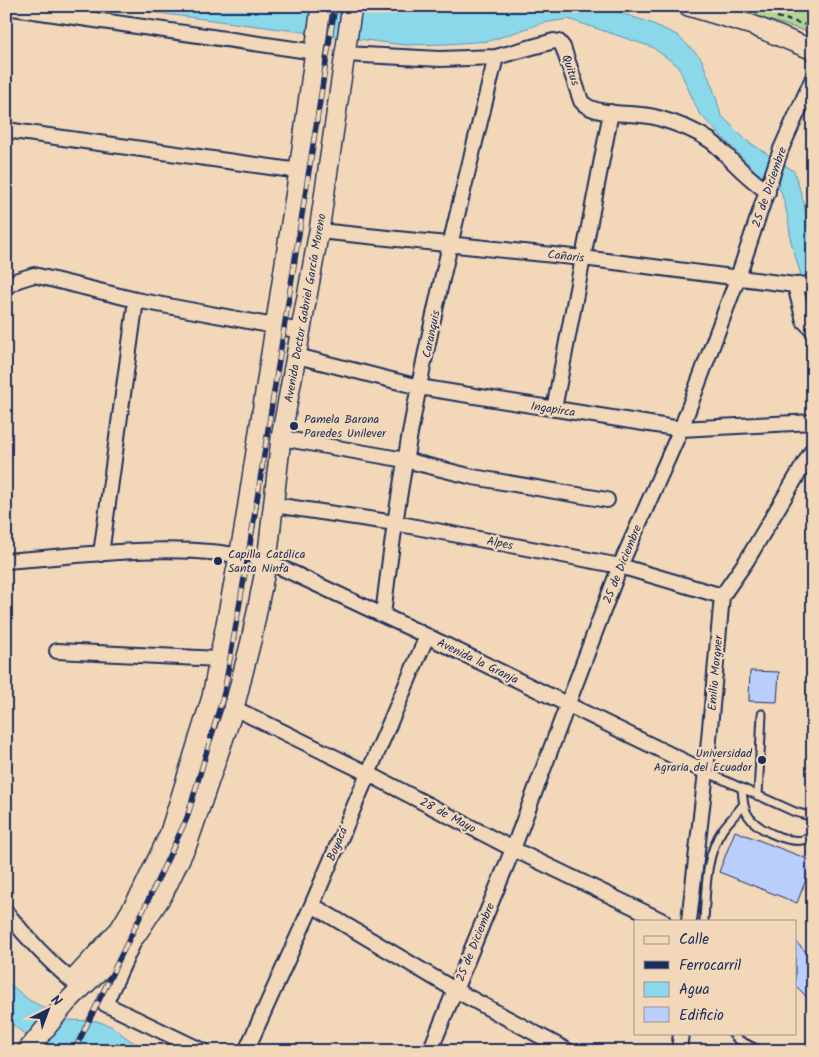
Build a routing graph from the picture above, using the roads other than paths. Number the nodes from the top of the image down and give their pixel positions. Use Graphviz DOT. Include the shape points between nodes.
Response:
graph roads {
  1 [pos="6,6"];
  2 [pos="321,6"];
  3 [pos="352,6"];
  4 [pos="688,6"];
  5 [pos="316,44"];
  6 [pos="345,49"];
  7 [pos="813,50"];
  8 [pos="496,57"];
  9 [pos="813,78"];
  10 [pos="611,112"];
  11 [pos="6,130"];
  12 [pos="299,172"];
  13 [pos="768,190"];
  14 [pos="319,231"];
  15 [pos="450,245"];
  16 [pos="583,258"];
  17 [pos="738,277"];
  18 [pos="803,285"];
  19 [pos="6,287"];
  20 [pos="136,300"];
  21 [pos="276,326"];
  22 [pos="813,330"];
  23 [pos="301,331"];
  24 [pos="297,356"];
  25 [pos="419,387"];
  26 [pos="554,409"];
  27 [pos="813,422"];
  28 [pos="681,429"];
  29 [pos="281,438"];
  30 [pos="813,449"];
  31 [pos="405,460"];
  32 [pos="607,500"];
  33 [pos="274,505"];
  34 [pos="395,522"];
  35 [pos="101,554"];
  36 [pos="244,556"];
  37 [pos="267,561"];
  38 [pos="6,562"];
  39 [pos="620,566"];
  40 [pos="722,596"];
  41 [pos="383,615"];
  42 [pos="427,636"];
  43 [pos="57,651"];
  44 [pos="219,659"];
  45 [pos="567,705"];
  46 [pos="234,708"];
  47 [pos="762,714"];
  48 [pos="367,772"];
  49 [pos="706,772"];
  50 [pos="742,788"];
  51 [pos="758,796"];
  52 [pos="743,805"];
  53 [pos="813,817"];
  54 [pos="813,835"];
  55 [pos="513,849"];
  56 [pos="312,905"];
  57 [pos="6,912"];
  58 [pos="661,920"];
  59 [pos="689,920"];
  60 [pos="704,920"];
  61 [pos="136,935"];
  62 [pos="72,981"];
  63 [pos="455,990"];
  64 [pos="63,999"];
  65 [pos="681,1034"];
  66 [pos="733,1034"];
  67 [pos="15,1051"];
  68 [pos="27,1051"];
  69 [pos="203,1051"];
  70 [pos="246,1051"];
  71 [pos="430,1051"];
  72 [pos="568,1051"];
  73 [pos="680,1051"];
  74 [pos="760,1051"];
  1 -- 5 [label="street"];
  2 -- 5 [label="main road, Avenida Doctor Gabriel García Moreno"];
  3 -- 6 [label="main road, Avenida Doctor Gabriel García Moreno"];
  4 -- 7 [label="main road" via="752,25"];
  5 -- 12 [label="main road, Avenida Doctor Gabriel García Moreno"];
  6 -- 8 [label="street, Quitus" via="440,59"];
  6 -- 14 [label="main road, Avenida Doctor Gabriel García Moreno"];
  8 -- 10 [label="street, Quitus" via="554,40 559,42 581,101 590,108"];
  8 -- 15 [label="street, Caranquis"];
  9 -- 13 [label="street, 25 de Diciembre" via="781,150"];
  10 -- 13 [label="street, Quitus" via="656,117 697,133 712,142 750,179"];
  10 -- 16 [label="street"];
  11 -- 12 [label="street"];
  12 -- 21 [label="main road, Avenida Doctor Gabriel García Moreno"];
  13 -- 17 [label="street, 25 de Diciembre"];
  14 -- 15 [label="street, Cañaris"];
  14 -- 23 [label="main road, Avenida Doctor Gabriel García Moreno"];
  15 -- 16 [label="street, Cañaris"];
  15 -- 25 [label="street, Caranquis"];
  16 -- 17 [label="street, Cañaris"];
  16 -- 26 [label="street"];
  17 -- 18 [label="street, Cañaris"];
  17 -- 28 [label="street, 25 de Diciembre"];
  18 -- 22 [label="street" via="804,321"];
  19 -- 20 [label="street" via="34,276"];
  20 -- 21 [label="street"];
  20 -- 35 [label="street"];
  21 -- 23 [label="street"];
  21 -- 36 [label="main road, Avenida Doctor Gabriel García Moreno"];
  23 -- 24 [label="main road, Avenida Doctor Gabriel García Moreno"];
  24 -- 25 [label="street, Ingapirca"];
  24 -- 29 [label="main road, Avenida Doctor Gabriel García Moreno"];
  25 -- 26 [label="street, Ingapirca"];
  25 -- 31 [label="street, Caranquis"];
  26 -- 28 [label="street, Ingapirca"];
  27 -- 28 [label="street, Ingapirca"];
  28 -- 39 [label="street, 25 de Diciembre"];
  29 -- 31 [label="street"];
  29 -- 33 [label="main road, Avenida Doctor Gabriel García Moreno"];
  30 -- 40 [label="street, Emilio Morgner"];
  31 -- 32 [label="street" via="473,477"];
  31 -- 34 [label="street, Caranquis"];
  33 -- 34 [label="street, Alpes"];
  33 -- 37 [label="main road, Avenida Doctor Gabriel García Moreno"];
  34 -- 39 [label="street, Alpes"];
  34 -- 41 [label="street, Caranquis"];
  35 -- 36 [label="street, Avenida la Granja" via="173,550"];
  35 -- 38 [label="street, Avenida la Granja"];
  36 -- 37 [label="street, Avenida la Granja"];
  36 -- 44 [label="main road, Avenida Doctor Gabriel García Moreno"];
  37 -- 41 [label="street, Avenida la Granja"];
  37 -- 46 [label="main road, Avenida Doctor Gabriel García Moreno"];
  39 -- 40 [label="street, Alpes"];
  39 -- 45 [label="street, 25 de Diciembre"];
  40 -- 49 [label="street, Emilio Morgner"];
  41 -- 42 [label="street, Avenida la Granja"];
  42 -- 45 [label="street, Avenida la Granja"];
  42 -- 48 [label="street, Boyacá"];
  43 -- 44 [label="street"];
  44 -- 62 [label="main road, Avenida Doctor Gabriel García Moreno" via="212,697 169,835 120,929"];
  45 -- 49 [label="street, Avenida la Granja"];
  45 -- 55 [label="street, 25 de Diciembre"];
  46 -- 48 [label="street, 28 de Mayo"];
  46 -- 61 [label="main road, Avenida Doctor Gabriel García Moreno" via="188,842 163,894"];
  47 -- 51 [label="lane"];
  48 -- 55 [label="street, 28 de Mayo"];
  48 -- 56 [label="street, Boyacá"];
  49 -- 50 [label="lane"];
  49 -- 59 [label="street, Emilio Morgner"];
  50 -- 51 [label="lane"];
  50 -- 52 [label="lane"];
  51 -- 53 [label="lane"];
  52 -- 54 [label="lane" via="749,818 762,830 800,840"];
  52 -- 60 [label="lane" via="715,846 707,876"];
  55 -- 58 [label="street, 28 de Mayo"];
  55 -- 63 [label="street, 25 de Diciembre"];
  56 -- 63 [label="street"];
  56 -- 70 [label="street, Boyacá"];
  57 -- 62 [label="street" via="23,934"];
  61 -- 64 [label="main road, Avenida Doctor Gabriel García Moreno"];
  61 -- 69 [label="street" via="106,1004"];
  62 -- 64 [label="main road, Avenida Doctor Gabriel García Moreno"];
  63 -- 71 [label="street, 25 de Diciembre"];
  63 -- 72 [label="street"];
  64 -- 67 [label="main road, Avenida Doctor Gabriel García Moreno"];
  64 -- 68 [label="main road, Avenida Doctor Gabriel García Moreno"];
  65 -- 73 [label="street"];
  66 -- 74 [label="lane"];
}
